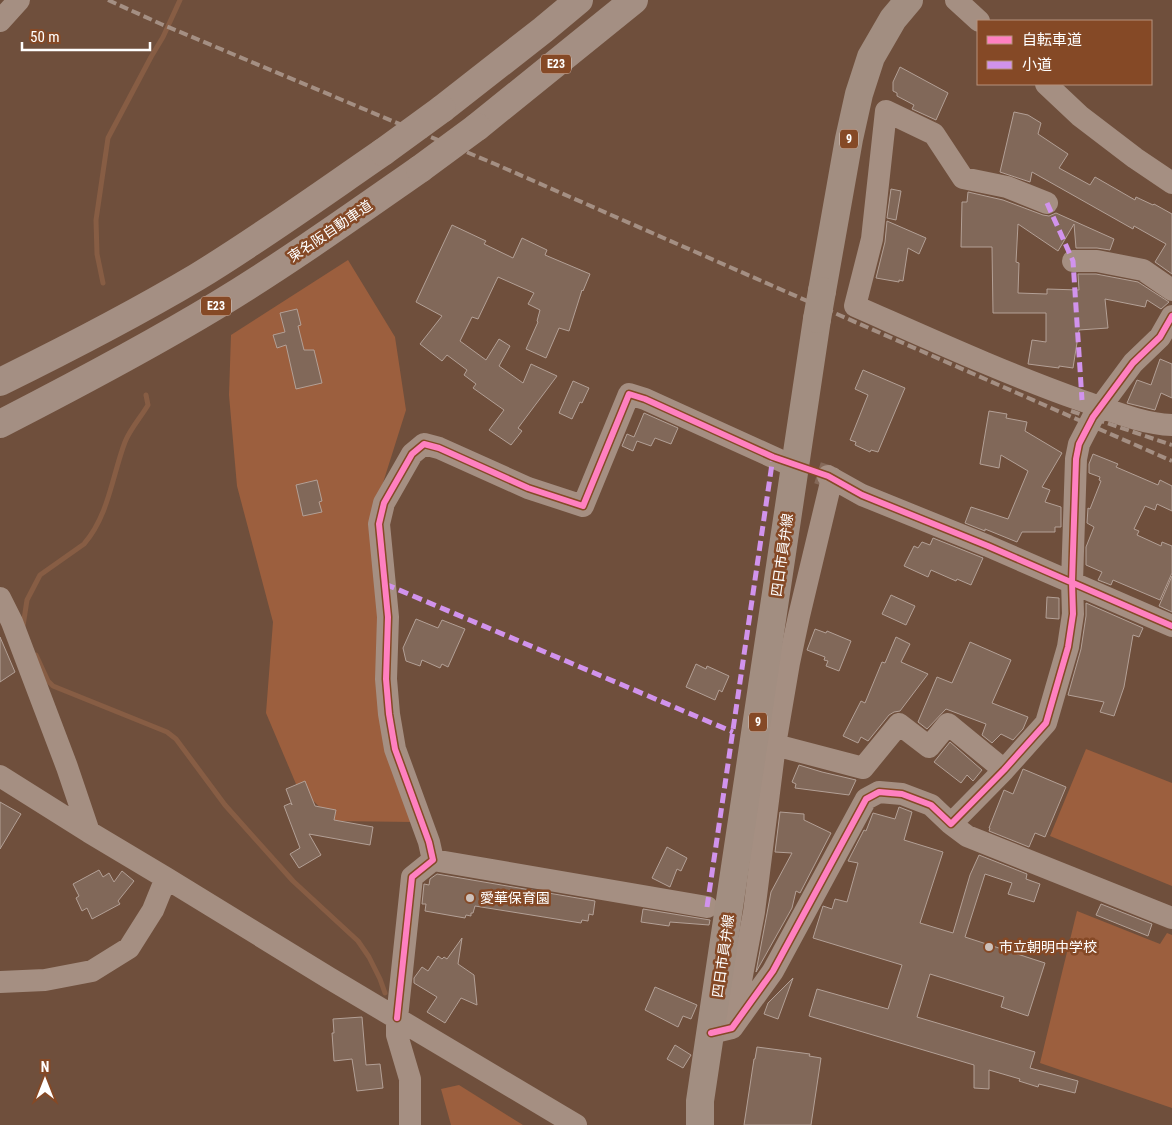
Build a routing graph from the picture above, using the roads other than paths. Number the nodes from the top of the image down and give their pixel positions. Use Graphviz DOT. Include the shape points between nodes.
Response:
graph roads {
  1 [pos="19,0"];
  2 [pos="579,0"];
  3 [pos="634,0"];
  4 [pos="909,0"];
  5 [pos="956,0"];
  6 [pos="978,20"];
  7 [pos="0,21"];
  8 [pos="1047,85"];
  9 [pos="1172,183"];
  10 [pos="1047,203"];
  11 [pos="1072,261"];
  12 [pos="1172,290"];
  13 [pos="1172,316"];
  14 [pos="0,382"];
  15 [pos="1100,408"];
  16 [pos="0,424"];
  17 [pos="1172,425"];
  18 [pos="786,462"];
  19 [pos="1072,582"];
  20 [pos="0,598"];
  21 [pos="1172,626"];
  22 [pos="775,745"];
  23 [pos="1004,770"];
  24 [pos="0,776"];
  25 [pos="951,824"];
  26 [pos="88,832"];
  27 [pos="433,860"];
  28 [pos="166,878"];
  29 [pos="706,908"];
  30 [pos="1172,918"];
  31 [pos="0,982"];
  32 [pos="397,1018"];
  33 [pos="722,1031"];
  34 [pos="410,1125"];
  35 [pos="576,1125"];
  36 [pos="700,1125"];
  1 -- 7 [label="street"];
  2 -- 14 [label="highway, E23, bridge" via="442,110 301,209 197,276 86,340"];
  3 -- 16 [label="highway, 東名阪自動車道 / E23, bridge" via="477,127 324,237 220,304"];
  4 -- 33 [label="main road, 四日市員弁線 / 9, bridge" via="892,19 871,57 849,139 818,319"];
  5 -- 6 [label="street"];
  8 -- 9 [label="street" via="1080,116"];
  10 -- 15 [label="street" via="1007,186 963,178 934,134 886,111 872,239 855,306 1048,390"];
  11 -- 12 [label="street" via="1096,261 1143,270"];
  13 -- 15 [label="street" via="1160,337 1133,362"];
  15 -- 17 [label="street" via="1159,425"];
  15 -- 19 [label="street" via="1079,444 1076,460"];
  18 -- 27 [label="street" via="629,394 583,506 528,488 439,448 424,444 412,454 384,503 379,524 388,617 386,679 395,749"];
  19 -- 21 [label="street"];
  19 -- 22 [label="street" via="862,495 830,477"];
  19 -- 23 [label="street" via="1073,614 1068,647 1046,723"];
  20 -- 26 [label="street" via="67,767"];
  22 -- 23 [label="street" via="863,768 899,724 929,747 948,724"];
  22 -- 33 [label="street" via="754,912"];
  23 -- 25 [label="street"];
  24 -- 26 [label="street"];
  25 -- 30 [label="street" via="967,836"];
  25 -- 33 [label="street" via="931,806 902,794 879,792 866,799 773,971"];
  26 -- 28 [label="street"];
  27 -- 29 [label="street"];
  27 -- 32 [label="street" via="412,877"];
  28 -- 31 [label="street" via="153,910 129,948 92,971 45,980"];
  28 -- 32 [label="street"];
  32 -- 34 [label="street" via="397,1035 410,1080"];
  32 -- 35 [label="street"];
  33 -- 36 [label="main road, 四日市員弁線 / 9" via="700,1101"];
}
